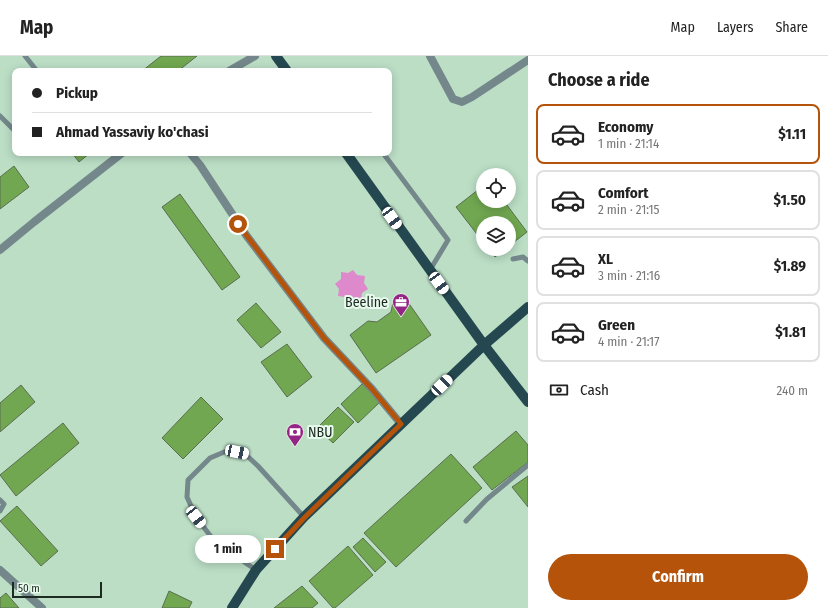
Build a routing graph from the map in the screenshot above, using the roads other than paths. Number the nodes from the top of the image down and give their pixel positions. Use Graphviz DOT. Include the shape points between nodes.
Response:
graph roads {
  1 [pos="24,56"];
  2 [pos="255,56"];
  3 [pos="276,56"];
  4 [pos="430,56"];
  5 [pos="528,60"];
  6 [pos="34,68"];
  7 [pos="234,68"];
  8 [pos="285,68"];
  9 [pos="0,116"];
  10 [pos="12,128"];
  11 [pos="118,156"];
  12 [pos="192,156"];
  13 [pos="348,156"];
  14 [pos="385,156"];
  15 [pos="0,250"];
  16 [pos="513,259"];
  17 [pos="528,261"];
  18 [pos="430,270"];
  19 [pos="528,307"];
  20 [pos="484,345"];
  21 [pos="528,402"];
  22 [pos="401,424"];
  23 [pos="528,465"];
  24 [pos="0,500"];
  25 [pos="0,511"];
  26 [pos="304,518"];
  27 [pos="466,522"];
  28 [pos="0,570"];
  29 [pos="256,570"];
  30 [pos="37,607"];
  31 [pos="232,608"];
  1 -- 6 [label="lane"];
  2 -- 7 [label="street"];
  3 -- 8 [label="main road"];
  4 -- 5 [label="street" via="453,99 462,102"];
  9 -- 10 [label="lane"];
  11 -- 15 [label="street"];
  12 -- 22 [label="street" via="246,235 324,338"];
  13 -- 18 [label="main road"];
  14 -- 18 [label="lane" via="448,240"];
  16 -- 17 [label="lane" via="522,257"];
  18 -- 20 [label="main road"];
  19 -- 20 [label="main road"];
  20 -- 21 [label="main road"];
  20 -- 22 [label="main road"];
  22 -- 26 [label="main road"];
  23 -- 27 [label="lane" via="487,499"];
  24 -- 25 [label="lane" via="4,504"];
  26 -- 29 [label="main road"];
  26 -- 29 [label="lane" via="245,454 229,450 210,458 188,480 187,497 196,517 215,542"];
  28 -- 30 [label="street"];
  29 -- 31 [label="main road"];
}
